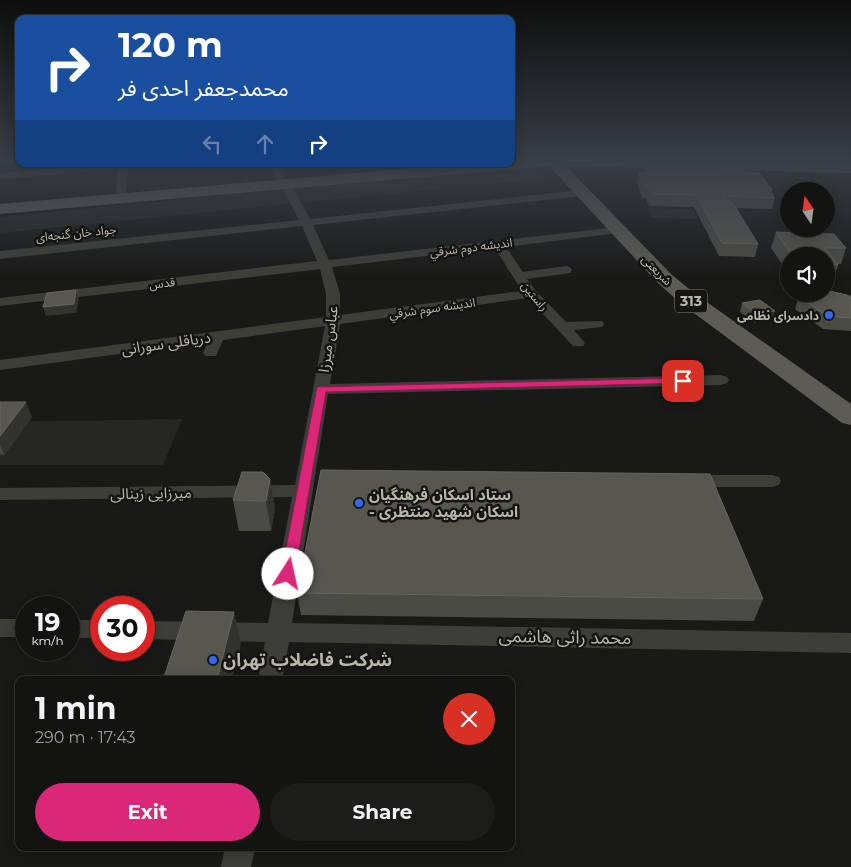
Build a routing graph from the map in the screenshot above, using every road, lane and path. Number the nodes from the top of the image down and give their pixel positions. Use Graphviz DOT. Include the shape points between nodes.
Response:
graph roads {
  1 [pos="105,199"];
  2 [pos="295,199"];
  3 [pos="418,199"];
  4 [pos="587,199"];
  5 [pos="0,209"];
  6 [pos="306,222"];
  7 [pos="618,230"];
  8 [pos="498,244"];
  9 [pos="0,255"];
  10 [pos="324,264"];
  11 [pos="566,270"];
  12 [pos="519,276"];
  13 [pos="531,294"];
  14 [pos="0,302"];
  15 [pos="333,321"];
  16 [pos="597,324"];
  17 [pos="563,327"];
  18 [pos="217,336"];
  19 [pos="578,343"];
  20 [pos="211,353"];
  21 [pos="0,365"];
  22 [pos="721,380"];
  23 [pos="321,389"];
  24 [pos="851,417"];
  25 [pos="324,481"];
  26 [pos="673,481"];
  27 [pos="772,481"];
  28 [pos="304,486"];
  29 [pos="0,494"];
  30 [pos="0,628"];
  31 [pos="15,628"];
  32 [pos="155,630"];
  33 [pos="278,631"];
  34 [pos="851,643"];
  35 [pos="271,676"];
  36 [pos="239,851"];
  37 [pos="236,867"];
  1 -- 5 [label="main road"];
  2 -- 6 [label="street, عباس میرزا"];
  3 -- 6 [label="street, جواد خان گنجه‌ای"];
  4 -- 7 [label="main road, شریعتی / 313"];
  6 -- 9 [label="street, جواد خان گنجه‌ای"];
  6 -- 10 [label="street, عباس میرزا"];
  7 -- 8 [label="street, انديشه دوم شرقي"];
  7 -- 24 [label="main road, شریعتی / 313" via="698,307"];
  8 -- 10 [label="street, انديشه دوم شرقي"];
  8 -- 12 [label="street, راستین"];
  10 -- 14 [label="street, قدس"];
  10 -- 15 [label="street, عباس میرزا" via="334,294"];
  11 -- 12 [label="street"];
  12 -- 13 [label="street, راستین"];
  13 -- 15 [label="street, اندیشه سوم شرقي"];
  13 -- 17 [label="street, راستین"];
  15 -- 18 [label="street, دریاقلی سورانی"];
  15 -- 23 [label="street, عباس میرزا"];
  16 -- 17 [label="street"];
  17 -- 19 [label="street, راستین"];
  18 -- 20 [label="street"];
  18 -- 21 [label="street, دریاقلی سورانی"];
  22 -- 23 [label="street"];
  23 -- 28 [label="street, عباس میرزا"];
  25 -- 28 [label="street, میرزایی زینالی"];
  26 -- 27 [label="street"];
  28 -- 29 [label="street, میرزایی زینالی"];
  28 -- 33 [label="street, عباس میرزا"];
  30 -- 31 [label="street"];
  32 -- 33 [label="street, محمد راثی هاشمی"];
  33 -- 34 [label="street, محمد راثی هاشمی"];
  33 -- 35 [label="street, عباس میرزا"];
  36 -- 37 [label="street"];
}
